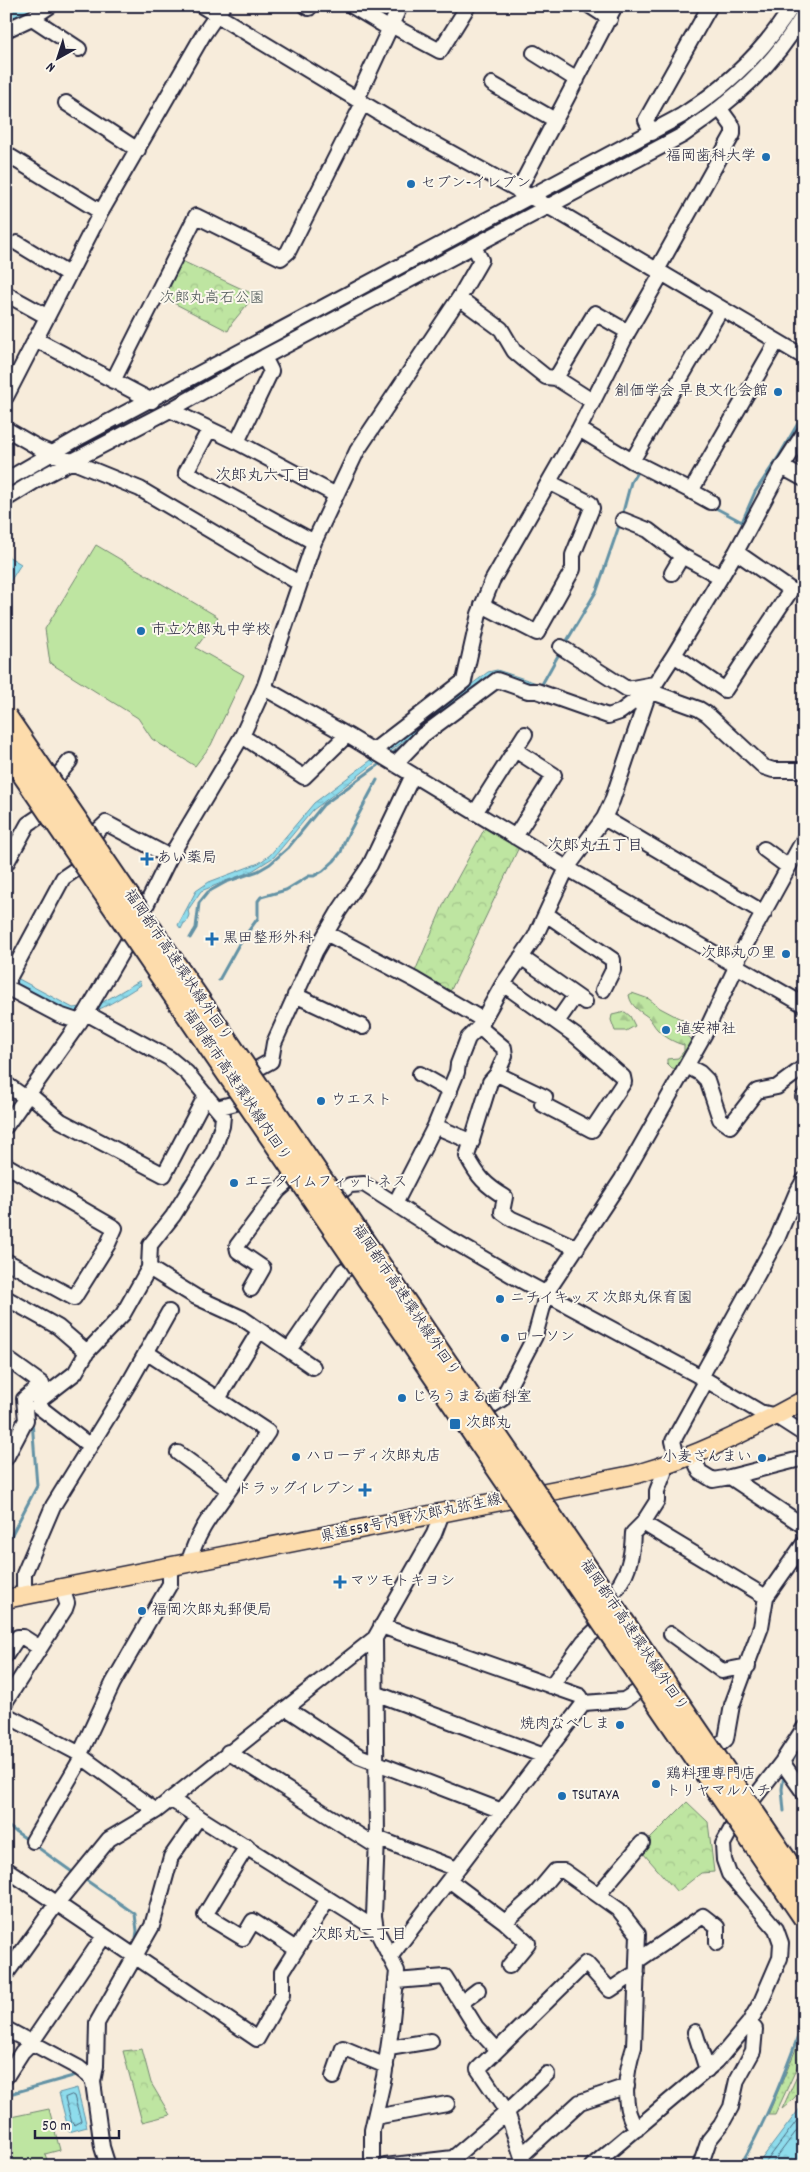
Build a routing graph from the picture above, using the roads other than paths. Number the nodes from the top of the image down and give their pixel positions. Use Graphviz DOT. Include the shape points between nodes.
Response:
graph roads {
  1 [pos="50,6"];
  2 [pos="202,6"];
  3 [pos="352,6"];
  4 [pos="400,6"];
  5 [pos="468,6"];
  6 [pos="590,6"];
  7 [pos="710,6"];
  8 [pos="220,11"];
  9 [pos="613,12"];
  10 [pos="799,13"];
  11 [pos="32,18"];
  12 [pos="391,27"];
  13 [pos="6,30"];
  14 [pos="80,49"];
  15 [pos="534,53"];
  16 [pos="577,80"];
  17 [pos="492,84"];
  18 [pos="360,101"];
  19 [pos="66,103"];
  20 [pos="720,110"];
  21 [pos="556,120"];
  22 [pos="652,133"];
  23 [pos="138,150"];
  24 [pos="6,154"];
  25 [pos="518,191"];
  26 [pos="531,197"];
  27 [pos="548,206"];
  28 [pos="101,212"];
  29 [pos="17,243"];
  30 [pos="474,247"];
  31 [pos="660,272"];
  32 [pos="68,274"];
  33 [pos="6,294"];
  34 [pos="459,298"];
  35 [pos="721,309"];
  36 [pos="46,316"];
  37 [pos="628,332"];
  38 [pos="35,339"];
  39 [pos="777,341"];
  40 [pos="264,357"];
  41 [pos="804,357"];
  42 [pos="556,378"];
  43 [pos="113,381"];
  44 [pos="6,397"];
  45 [pos="152,400"];
  46 [pos="592,401"];
  47 [pos="170,410"];
  48 [pos="6,428"];
  49 [pos="579,429"];
  50 [pos="209,430"];
  51 [pos="804,433"];
  52 [pos="238,442"];
  53 [pos="53,454"];
  54 [pos="632,460"];
  55 [pos="73,462"];
  56 [pos="782,467"];
  57 [pos="804,479"];
  58 [pos="6,480"];
  59 [pos="549,482"];
  60 [pos="691,491"];
  61 [pos="336,495"];
  62 [pos="6,499"];
  63 [pos="711,502"];
  64 [pos="623,520"];
  65 [pos="314,542"];
  66 [pos="736,552"];
  67 [pos="682,556"];
  68 [pos="672,573"];
  69 [pos="721,577"];
  70 [pos="299,583"];
  71 [pos="482,605"];
  72 [pos="562,646"];
  73 [pos="674,656"];
  74 [pos="264,688"];
  75 [pos="651,690"];
  76 [pos="6,716"];
  77 [pos="525,734"];
  78 [pos="347,735"];
  79 [pos="242,736"];
  80 [pos="515,750"];
  81 [pos="373,751"];
  82 [pos="8,758"];
  83 [pos="70,761"];
  84 [pos="395,764"];
  85 [pos="804,770"];
  86 [pos="413,775"];
  87 [pos="54,780"];
  88 [pos="46,812"];
  89 [pos="475,813"];
  90 [pos="604,818"];
  91 [pos="91,836"];
  92 [pos="515,837"];
  93 [pos="804,839"];
  94 [pos="764,849"];
  95 [pos="170,857"];
  96 [pos="6,864"];
  97 [pos="82,865"];
  98 [pos="787,866"];
  99 [pos="567,868"];
  100 [pos="764,913"];
  101 [pos="546,914"];
  102 [pos="326,933"];
  103 [pos="521,957"];
  104 [pos="736,965"];
  105 [pos="8,981"];
  106 [pos="503,984"];
  107 [pos="603,990"];
  108 [pos="295,994"];
  109 [pos="804,1005"];
  110 [pos="83,1018"];
  111 [pos="557,1022"];
  112 [pos="481,1023"];
  113 [pos="364,1027"];
  114 [pos="687,1066"];
  115 [pos="804,1067"];
  116 [pos="251,1072"];
  117 [pos="420,1074"];
  118 [pos="496,1074"];
  119 [pos="6,1084"];
  120 [pos="450,1091"];
  121 [pos="206,1095"];
  122 [pos="28,1096"];
  123 [pos="243,1101"];
  124 [pos="217,1108"];
  125 [pos="6,1126"];
  126 [pos="435,1126"];
  127 [pos="472,1142"];
  128 [pos="6,1165"];
  129 [pos="295,1176"];
  130 [pos="804,1180"];
  131 [pos="335,1196"];
  132 [pos="800,1197"];
  133 [pos="395,1204"];
  134 [pos="577,1248"];
  135 [pos="6,1261"];
  136 [pos="354,1264"];
  137 [pos="149,1268"];
  138 [pos="251,1289"];
  139 [pos="547,1292"];
  140 [pos="6,1298"];
  141 [pos="168,1312"];
  142 [pos="259,1331"];
  143 [pos="83,1348"];
  144 [pos="289,1350"];
  145 [pos="146,1352"];
  146 [pos="6,1358"];
  147 [pos="313,1367"];
  148 [pos="704,1379"];
  149 [pos="218,1399"];
  150 [pos="804,1400"];
  151 [pos="482,1412"];
  152 [pos="776,1416"];
  153 [pos="804,1434"];
  154 [pos="90,1446"];
  155 [pos="178,1453"];
  156 [pos="692,1455"];
  157 [pos="6,1458"];
  158 [pos="804,1458"];
  159 [pos="668,1465"];
  160 [pos="730,1478"];
  161 [pos="229,1490"];
  162 [pos="442,1513"];
  163 [pos="643,1523"];
  164 [pos="804,1526"];
  165 [pos="804,1543"];
  166 [pos="188,1564"];
  167 [pos="170,1568"];
  168 [pos="62,1588"];
  169 [pos="24,1594"];
  170 [pos="611,1596"];
  171 [pos="766,1597"];
  172 [pos="6,1599"];
  173 [pos="600,1626"];
  174 [pos="378,1632"];
  175 [pos="671,1634"];
  176 [pos="40,1648"];
  177 [pos="6,1655"];
  178 [pos="748,1666"];
  179 [pos="551,1686"];
  180 [pos="642,1688"];
  181 [pos="375,1693"];
  182 [pos="6,1701"];
  183 [pos="584,1703"];
  184 [pos="286,1708"];
  185 [pos="6,1715"];
  186 [pos="804,1728"];
  187 [pos="714,1749"];
  188 [pos="228,1752"];
  189 [pos="81,1756"];
  190 [pos="544,1756"];
  191 [pos="782,1762"];
  192 [pos="376,1764"];
  193 [pos="804,1793"];
  194 [pos="170,1799"];
  195 [pos="156,1810"];
  196 [pos="502,1811"];
  197 [pos="199,1817"];
  198 [pos="32,1841"];
  199 [pos="376,1842"];
  200 [pos="642,1843"];
  201 [pos="247,1846"];
  202 [pos="6,1869"];
  203 [pos="453,1875"];
  204 [pos="804,1886"];
  205 [pos="598,1895"];
  206 [pos="328,1899"];
  207 [pos="57,1903"];
  208 [pos="804,1918"];
  209 [pos="505,1922"];
  210 [pos="376,1929"];
  211 [pos="104,1936"];
  212 [pos="717,1943"];
  213 [pos="296,1949"];
  214 [pos="131,1955"];
  215 [pos="390,1957"];
  216 [pos="637,1961"];
  217 [pos="508,1966"];
  218 [pos="6,1974"];
  219 [pos="637,1975"];
  220 [pos="396,1981"];
  221 [pos="478,1990"];
  222 [pos="461,2003"];
  223 [pos="749,2023"];
  224 [pos="6,2030"];
  225 [pos="695,2032"];
  226 [pos="32,2042"];
  227 [pos="432,2042"];
  228 [pos="389,2048"];
  229 [pos="497,2050"];
  230 [pos="386,2066"];
  231 [pos="707,2070"];
  232 [pos="547,2074"];
  233 [pos="87,2075"];
  234 [pos="6,2076"];
  235 [pos="333,2077"];
  236 [pos="627,2086"];
  237 [pos="447,2104"];
  238 [pos="507,2112"];
  239 [pos="375,2117"];
  240 [pos="637,2129"];
  241 [pos="524,2161"];
  242 [pos="108,2166"];
  243 [pos="372,2166"];
  244 [pos="385,2166"];
  245 [pos="592,2166"];
  246 [pos="700,2166"];
  1 -- 11 [label="street"];
  2 -- 8 [label="street"];
  3 -- 12 [label="street"];
  4 -- 12 [label="street"];
  5 -- 12 [label="street" via="440,51"];
  6 -- 9 [label="street"];
  7 -- 22 [label="street" via="646,120"];
  8 -- 18 [label="street"];
  8 -- 23 [label="street" via="202,36"];
  9 -- 16 [label="street"];
  10 -- 20 [label="street" via="792,34 762,71"];
  10 -- 22 [label="street" via="712,96"];
  11 -- 13 [label="street"];
  11 -- 14 [label="street"];
  12 -- 18 [label="street"];
  15 -- 16 [label="street"];
  16 -- 21 [label="street"];
  17 -- 21 [label="street"];
  18 -- 25 [label="street"];
  18 -- 43 [label="street" via="288,252 281,258 196,216"];
  19 -- 23 [label="street"];
  20 -- 27 [label="street" via="683,135"];
  20 -- 31 [label="street" via="733,127 734,134"];
  21 -- 25 [label="street"];
  22 -- 26 [label="street"];
  23 -- 28 [label="street"];
  24 -- 28 [label="street"];
  25 -- 26 [label="street"];
  26 -- 27 [label="street"];
  26 -- 45 [label="street"];
  27 -- 30 [label="street"];
  27 -- 31 [label="street"];
  28 -- 32 [label="street"];
  29 -- 32 [label="street"];
  30 -- 34 [label="street" via="481,260"];
  30 -- 40 [label="street"];
  31 -- 35 [label="street"];
  31 -- 37 [label="street"];
  32 -- 36 [label="street"];
  33 -- 36 [label="street"];
  34 -- 42 [label="street" via="501,329 520,356 546,376"];
  34 -- 61 [label="street" via="358,451"];
  35 -- 39 [label="street"];
  35 -- 54 [label="street"];
  36 -- 38 [label="street"];
  37 -- 42 [label="street" via="595,312"];
  37 -- 46 [label="street"];
  38 -- 43 [label="street"];
  38 -- 44 [label="street"];
  39 -- 41 [label="street"];
  39 -- 60 [label="street"];
  40 -- 47 [label="street"];
  40 -- 52 [label="street" via="271,371"];
  42 -- 46 [label="street"];
  43 -- 45 [label="street"];
  45 -- 53 [label="street"];
  46 -- 49 [label="street"];
  47 -- 50 [label="street"];
  47 -- 55 [label="street"];
  48 -- 53 [label="street"];
  49 -- 54 [label="street"];
  49 -- 59 [label="street"];
  50 -- 52 [label="street"];
  50 -- 65 [label="street" via="186,472"];
  51 -- 56 [label="street"];
  52 -- 61 [label="street"];
  53 -- 55 [label="street"];
  53 -- 58 [label="street"];
  54 -- 60 [label="street"];
  55 -- 62 [label="street"];
  55 -- 70 [label="street" via="140,489"];
  56 -- 57 [label="street"];
  56 -- 66 [label="street"];
  59 -- 71 [label="street" via="519,531"];
  59 -- 71 [label="street" via="590,503 592,508 573,555 573,568 537,633"];
  60 -- 63 [label="street"];
  61 -- 65 [label="street"];
  64 -- 67 [label="street" via="648,530"];
  65 -- 70 [label="street"];
  66 -- 69 [label="street"];
  66 -- 73 [label="street" via="790,590 725,690"];
  67 -- 68 [label="street"];
  67 -- 69 [label="street"];
  69 -- 73 [label="street"];
  70 -- 74 [label="street"];
  71 -- 81 [label="street" via="464,681"];
  72 -- 75 [label="street" via="627,689"];
  73 -- 75 [label="street"];
  74 -- 78 [label="street"];
  74 -- 79 [label="street"];
  75 -- 84 [label="street" via="608,716 496,680 423,735"];
  75 -- 85 [label="street" via="707,714 764,766 773,770"];
  75 -- 90 [label="street"];
  76 -- 204 [label="highway, 福岡都市高速環状線外回り, bridge"];
  77 -- 80 [label="street"];
  78 -- 79 [label="street" via="304,777"];
  78 -- 81 [label="street"];
  79 -- 95 [label="street"];
  80 -- 89 [label="street"];
  80 -- 92 [label="street" via="554,775"];
  81 -- 84 [label="street"];
  82 -- 208 [label="highway, 福岡都市高速環状線内回り, bridge"];
  83 -- 87 [label="street"];
  84 -- 86 [label="street"];
  86 -- 89 [label="street"];
  86 -- 102 [label="street" via="370,865"];
  88 -- 96 [label="street" via="28,824"];
  89 -- 92 [label="street"];
  90 -- 99 [label="street"];
  90 -- 100 [label="street"];
  91 -- 95 [label="street" via="106,823"];
  92 -- 99 [label="street"];
  93 -- 98 [label="street"];
  94 -- 98 [label="street"];
  95 -- 110 [label="street" via="131,936"];
  97 -- 105 [label="street" via="63,878"];
  98 -- 100 [label="street"];
  99 -- 101 [label="street"];
  99 -- 104 [label="street"];
  100 -- 104 [label="street"];
  101 -- 103 [label="street"];
  101 -- 107 [label="street" via="613,960 613,970"];
  102 -- 108 [label="street"];
  102 -- 112 [label="street" via="415,980"];
  103 -- 106 [label="street"];
  103 -- 111 [label="street" via="580,999"];
  104 -- 109 [label="street"];
  104 -- 114 [label="street" via="709,1027"];
  105 -- 110 [label="street" via="59,1015"];
  106 -- 111 [label="street"];
  106 -- 112 [label="street"];
  108 -- 113 [label="street"];
  108 -- 116 [label="street" via="274,1043 270,1061"];
  110 -- 121 [label="street" via="169,1058"];
  110 -- 122 [label="street"];
  111 -- 118 [label="street" via="623,1077 624,1082 592,1130 542,1104 546,1097"];
  112 -- 118 [label="street" via="504,1048 505,1056"];
  112 -- 120 [label="street" via="468,1038"];
  114 -- 115 [label="street" via="708,1080 720,1118 730,1126 758,1091 777,1086"];
  114 -- 134 [label="street" via="622,1179"];
  117 -- 120 [label="street"];
  118 -- 127 [label="street" via="490,1082"];
  119 -- 122 [label="street"];
  120 -- 126 [label="street"];
  121 -- 122 [label="street" via="164,1175 61,1121"];
  121 -- 124 [label="street"];
  122 -- 125 [label="street"];
  123 -- 124 [label="street"];
  124 -- 137 [label="street" via="222,1116 222,1126 213,1152 173,1216 150,1245"];
  126 -- 127 [label="street"];
  126 -- 133 [label="street"];
  127 -- 134 [label="street" via="467,1156 478,1176 505,1198 502,1212"];
  128 -- 135 [label="street" via="114,1228 108,1244 74,1298"];
  129 -- 138 [label="street" via="278,1191 237,1246 238,1251 263,1268"];
  130 -- 132 [label="street"];
  131 -- 133 [label="street" via="350,1185 364,1184"];
  132 -- 148 [label="street"];
  133 -- 139 [label="street" via="514,1277"];
  134 -- 139 [label="street"];
  136 -- 144 [label="street" via="343,1271"];
  137 -- 142 [label="street" via="196,1297 242,1318"];
  137 -- 143 [label="street" via="123,1314"];
  139 -- 148 [label="street"];
  139 -- 151 [label="street" via="535,1336 502,1399"];
  140 -- 143 [label="street" via="58,1327"];
  141 -- 145 [label="street"];
  142 -- 144 [label="street"];
  142 -- 149 [label="street"];
  143 -- 154 [label="street" via="75,1373 40,1400 38,1406"];
  144 -- 147 [label="street"];
  145 -- 149 [label="street"];
  145 -- 154 [label="street"];
  146 -- 157 [label="street" via="42,1384 24,1399 26,1420"];
  148 -- 152 [label="street" via="760,1412"];
  148 -- 159 [label="street" via="673,1441 676,1449"];
  149 -- 161 [label="street" via="268,1432"];
  150 -- 152 [label="main road, 県道558号内野次郎丸弥生線"];
  152 -- 153 [label="street"];
  152 -- 156 [label="main road, 県道558号内野次郎丸弥生線"];
  154 -- 169 [label="street" via="53,1506 24,1574"];
  155 -- 161 [label="street"];
  156 -- 159 [label="main road, 県道558号内野次郎丸弥生線"];
  156 -- 160 [label="street" via="700,1472 713,1480"];
  158 -- 160 [label="street"];
  159 -- 162 [label="main road, 県道558号内野次郎丸弥生線"];
  159 -- 163 [label="street" via="657,1491 657,1501"];
  160 -- 164 [label="street"];
  161 -- 166 [label="street" via="194,1542"];
  162 -- 166 [label="main road, 県道558号内野次郎丸弥生線"];
  162 -- 174 [label="street" via="434,1534"];
  163 -- 170 [label="street" via="632,1533 632,1558 620,1585"];
  163 -- 171 [label="street"];
  165 -- 171 [label="street"];
  166 -- 167 [label="main road, 県道558号内野次郎丸弥生線"];
  167 -- 168 [label="main road, 県道558号内野次郎丸弥生線"];
  167 -- 189 [label="street" via="170,1584 113,1683"];
  168 -- 169 [label="main road, 県道558号内野次郎丸弥生線"];
  168 -- 176 [label="street" via="66,1609"];
  169 -- 172 [label="main road, 県道558号内野次郎丸弥生線"];
  171 -- 178 [label="street" via="761,1627"];
  173 -- 179 [label="street" via="584,1641"];
  174 -- 179 [label="street"];
  174 -- 181 [label="street"];
  174 -- 184 [label="street"];
  175 -- 178 [label="street" via="722,1671"];
  176 -- 177 [label="street" via="23,1636 18,1637"];
  176 -- 182 [label="street"];
  178 -- 187 [label="street" via="732,1705 726,1739"];
  179 -- 183 [label="street" via="580,1696"];
  180 -- 183 [label="street" via="624,1700"];
  181 -- 190 [label="street"];
  181 -- 192 [label="street"];
  183 -- 190 [label="street"];
  184 -- 188 [label="street"];
  184 -- 192 [label="street"];
  185 -- 189 [label="street"];
  186 -- 191 [label="street"];
  188 -- 194 [label="street"];
  188 -- 199 [label="street"];
  189 -- 195 [label="street"];
  189 -- 198 [label="street"];
  190 -- 196 [label="street"];
  191 -- 193 [label="street"];
  191 -- 223 [label="street" via="734,1824 723,1844 724,1860 735,1882 780,1936 781,1950 773,1978"];
  192 -- 196 [label="street"];
  192 -- 199 [label="street"];
  194 -- 195 [label="street"];
  194 -- 197 [label="street"];
  195 -- 207 [label="street" via="109,1839"];
  196 -- 203 [label="street"];
  197 -- 201 [label="street"];
  197 -- 214 [label="street" via="172,1857 152,1926"];
  199 -- 203 [label="street"];
  199 -- 210 [label="street"];
  200 -- 205 [label="street"];
  201 -- 206 [label="street"];
  201 -- 213 [label="street" via="205,1915 243,1938 253,1921"];
  202 -- 207 [label="street"];
  203 -- 209 [label="street"];
  203 -- 215 [label="street"];
  205 -- 209 [label="street" via="564,1871 555,1871 534,1896"];
  205 -- 216 [label="street" via="619,1910 638,1934"];
  206 -- 210 [label="street"];
  206 -- 213 [label="street"];
  207 -- 211 [label="street"];
  207 -- 218 [label="street"];
  209 -- 217 [label="street" via="528,1944"];
  210 -- 215 [label="street"];
  211 -- 214 [label="street"];
  211 -- 226 [label="street"];
  212 -- 216 [label="street" via="717,1927 703,1916"];
  213 -- 214 [label="street" via="282,1972 282,1995 257,2039"];
  214 -- 233 [label="street" via="97,2023 96,2066"];
  215 -- 220 [label="street" via="397,1971"];
  216 -- 219 [label="street"];
  219 -- 229 [label="street" via="610,1990 586,1963"];
  219 -- 236 [label="street" via="634,2047 628,2064"];
  220 -- 222 [label="street" via="445,1977"];
  220 -- 228 [label="street"];
  221 -- 222 [label="street"];
  222 -- 229 [label="street" via="476,2027"];
  223 -- 231 [label="street" via="731,2047"];
  223 -- 246 [label="street" via="755,2029 753,2051 737,2080 731,2107 709,2140"];
  224 -- 226 [label="street"];
  225 -- 231 [label="street"];
  226 -- 233 [label="street"];
  226 -- 234 [label="street"];
  227 -- 228 [label="street"];
  228 -- 230 [label="street"];
  229 -- 238 [label="street" via="478,2069"];
  230 -- 235 [label="street" via="343,2048"];
  230 -- 239 [label="street"];
  231 -- 240 [label="street"];
  232 -- 238 [label="street"];
  233 -- 242 [label="street"];
  236 -- 240 [label="street" via="627,2111"];
  236 -- 241 [label="street" via="580,2102"];
  237 -- 239 [label="street"];
  238 -- 241 [label="street"];
  238 -- 244 [label="street" via="453,2158"];
  239 -- 243 [label="street"];
  240 -- 245 [label="street"];
}
